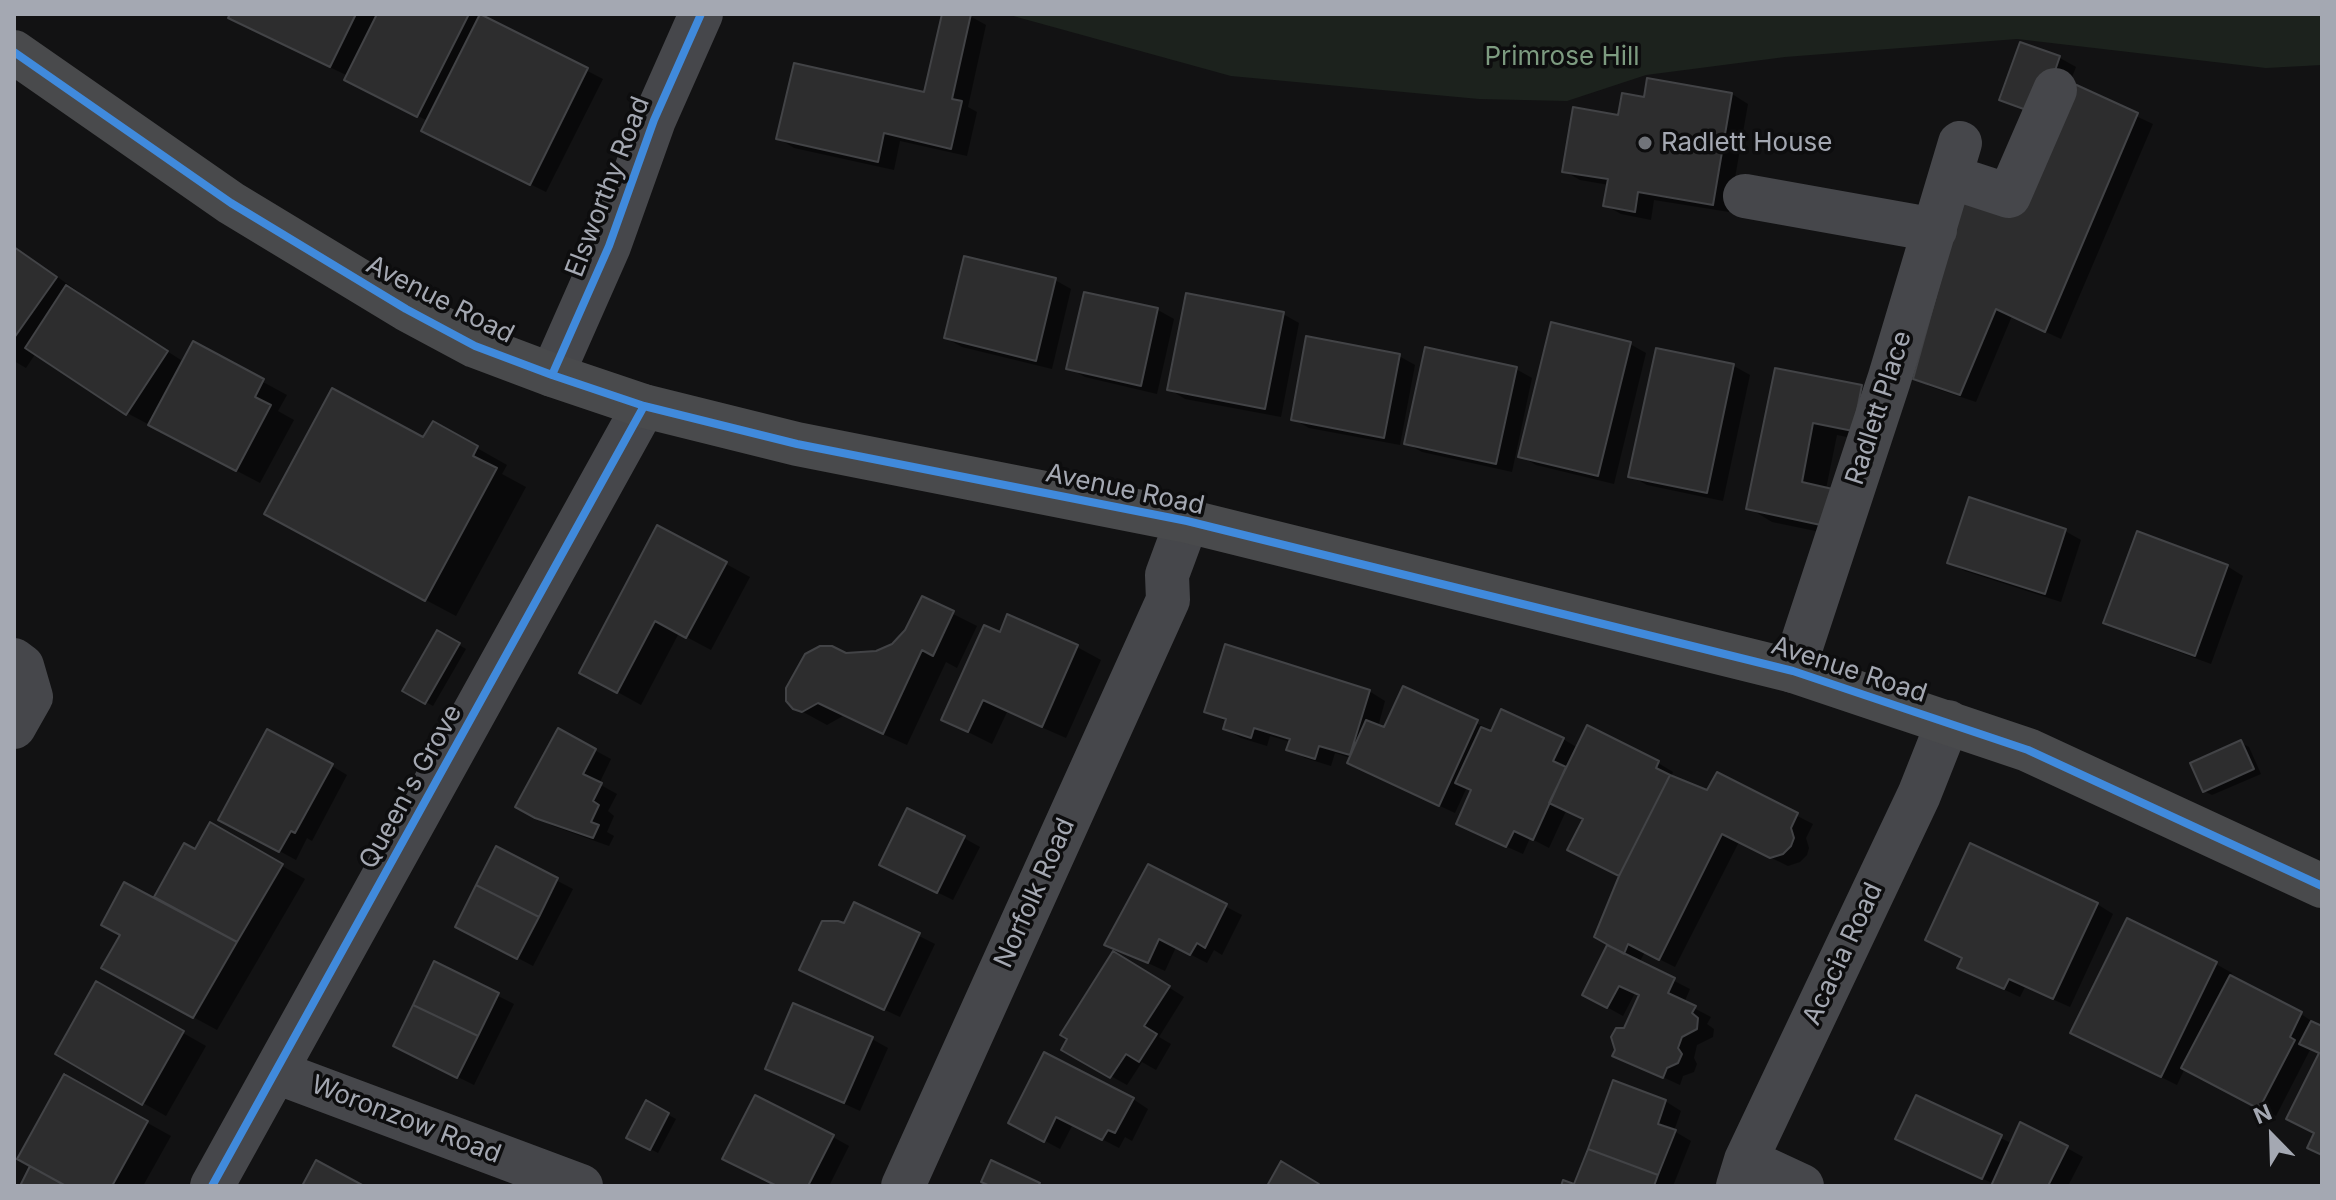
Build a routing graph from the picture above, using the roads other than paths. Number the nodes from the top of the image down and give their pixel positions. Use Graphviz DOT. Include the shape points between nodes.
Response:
graph roads {
  1 [pos="701,14"];
  2 [pos="14,52"];
  3 [pos="2055,90"];
  4 [pos="1745,196"];
  5 [pos="1935,230"];
  6 [pos="552,375"];
  7 [pos="644,406"];
  8 [pos="1187,521"];
  9 [pos="14,660"];
  10 [pos="1793,671"];
  11 [pos="1948,722"];
  12 [pos="14,727"];
  13 [pos="2322,886"];
  14 [pos="276,1072"];
  15 [pos="1742,1173"];
  16 [pos="212,1186"];
  17 [pos="581,1186"];
  18 [pos="903,1186"];
  19 [pos="1802,1186"];
  1 -- 6 [label="street, Elsworthy Road"];
  2 -- 6 [label="main road, Avenue Road" via="231,203 406,309 475,346"];
  3 -- 5 [label="street, Radlett Place" via="2009,196 1955,160"];
  4 -- 5 [label="street"];
  5 -- 10 [label="street, Radlett Place"];
  6 -- 7 [label="main road, Avenue Road"];
  7 -- 8 [label="main road, Avenue Road" via="797,444"];
  7 -- 14 [label="street, Queen's Grove"];
  8 -- 10 [label="main road, Avenue Road"];
  8 -- 18 [label="street, Norfolk Road" via="1167,575 1168,600"];
  9 -- 12 [label="street" via="22,666 31,697"];
  10 -- 11 [label="main road, Avenue Road"];
  11 -- 13 [label="main road, Avenue Road" via="2028,750"];
  11 -- 15 [label="street, Acacia Road"];
  14 -- 16 [label="street, Queen's Grove"];
  14 -- 17 [label="street, Woronzow Road"];
  15 -- 19 [label="street"];
}
